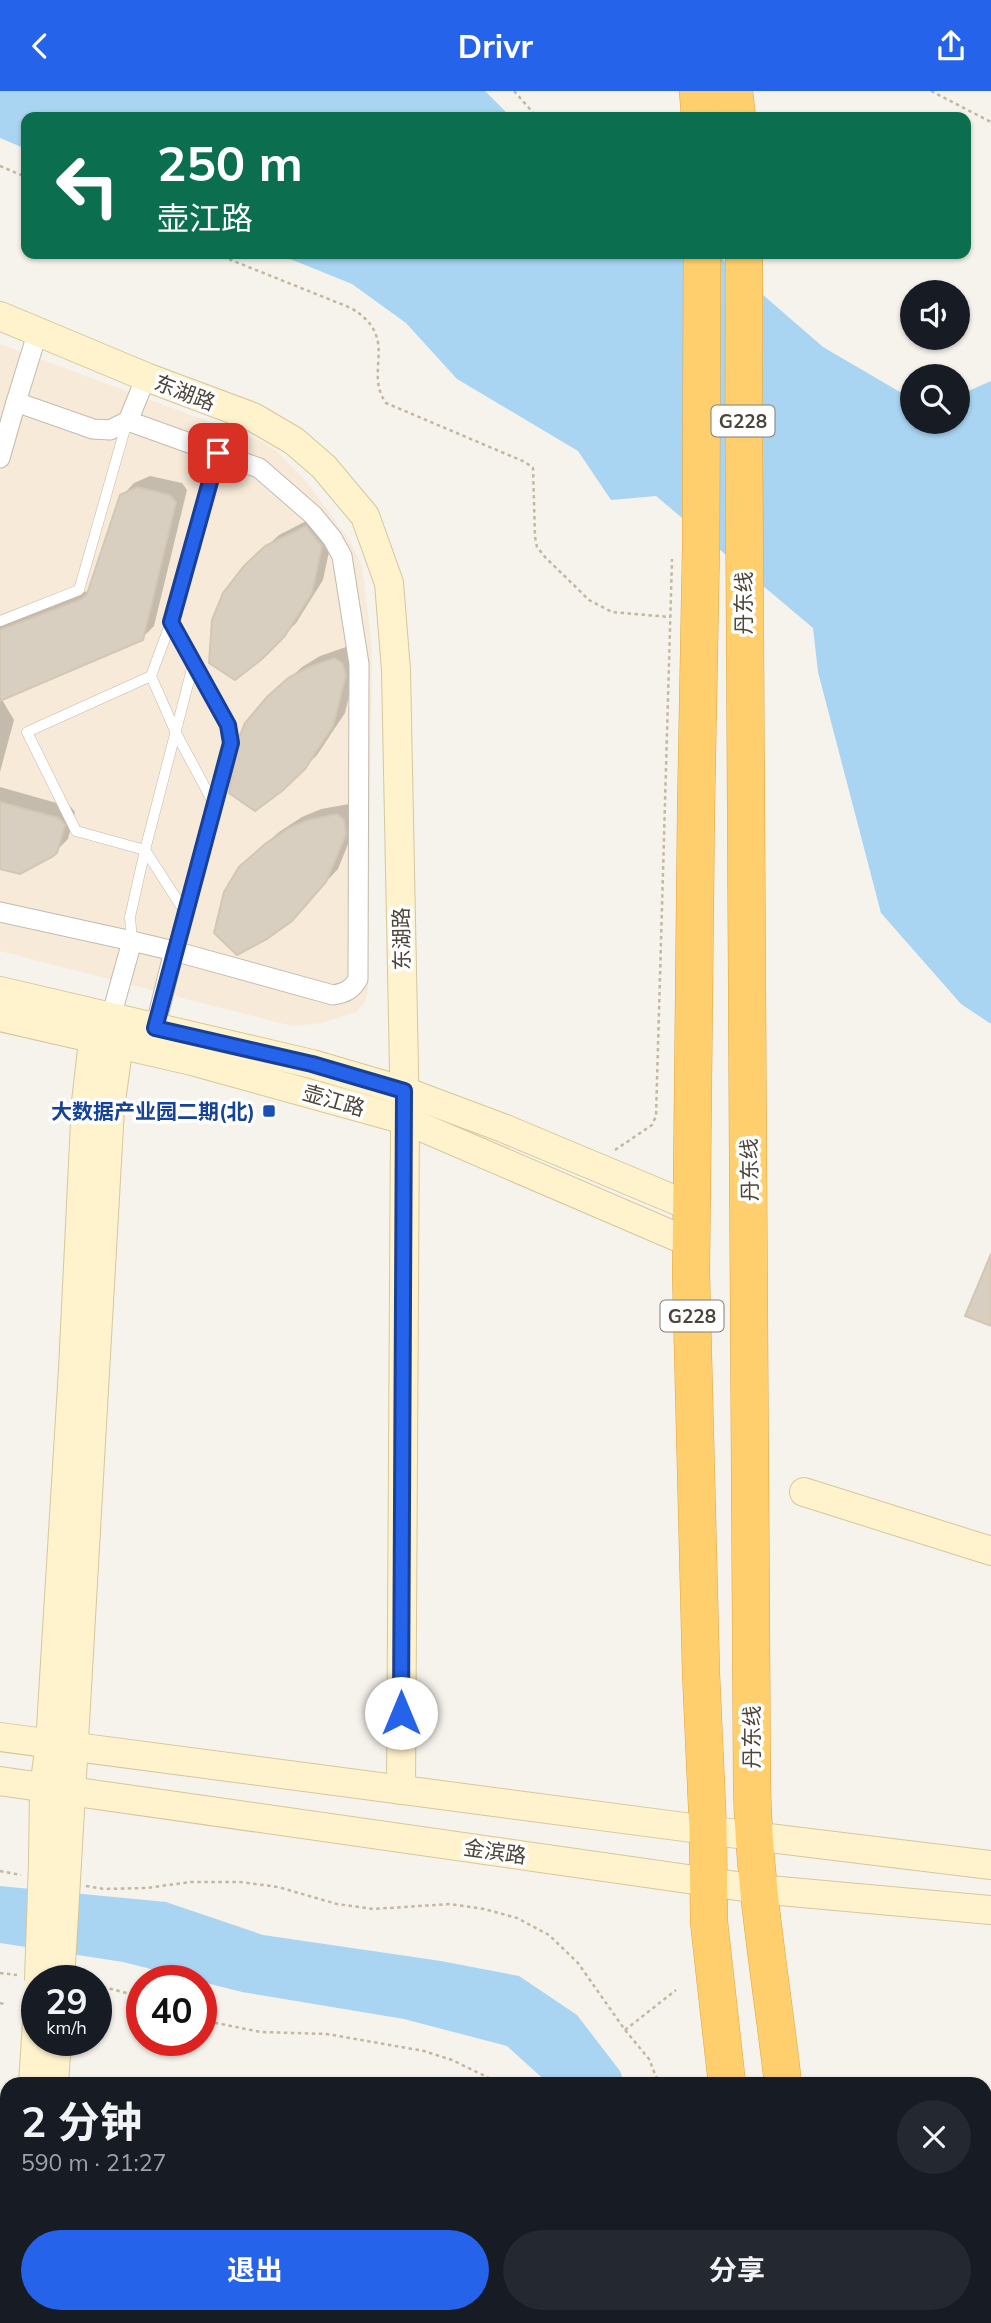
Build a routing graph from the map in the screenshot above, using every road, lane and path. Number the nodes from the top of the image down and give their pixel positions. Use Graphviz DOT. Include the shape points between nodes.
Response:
graph roads {
  1 [pos="514,91"];
  2 [pos="698,91"];
  3 [pos="734,91"];
  4 [pos="931,91"];
  5 [pos="533,112"];
  6 [pos="700,112"];
  7 [pos="736,112"];
  8 [pos="991,122"];
  9 [pos="0,166"];
  10 [pos="21,175"];
  11 [pos="228,259"];
  12 [pos="702,259"];
  13 [pos="744,259"];
  14 [pos="0,316"];
  15 [pos="38,331"];
  16 [pos="146,377"];
  17 [pos="16,402"];
  18 [pos="128,421"];
  19 [pos="218,453"];
  20 [pos="0,458"];
  21 [pos="687,548"];
  22 [pos="670,617"];
  23 [pos="0,621"];
  24 [pos="171,622"];
  25 [pos="194,661"];
  26 [pos="151,676"];
  27 [pos="176,733"];
  28 [pos="215,806"];
  29 [pos="145,850"];
  30 [pos="0,912"];
  31 [pos="185,912"];
  32 [pos="132,941"];
  33 [pos="174,951"];
  34 [pos="0,991"];
  35 [pos="0,1017"];
  36 [pos="108,1027"];
  37 [pos="155,1028"];
  38 [pos="404,1091"];
  39 [pos="405,1121"];
  40 [pos="614,1151"];
  41 [pos="692,1207"];
  42 [pos="691,1243"];
  43 [pos="804,1492"];
  44 [pos="991,1552"];
  45 [pos="701,1673"];
  46 [pos="751,1676"];
  47 [pos="0,1737"];
  48 [pos="62,1745"];
  49 [pos="0,1781"];
  50 [pos="58,1790"];
  51 [pos="401,1790"];
  52 [pos="708,1829"];
  53 [pos="753,1836"];
  54 [pos="991,1865"];
  55 [pos="0,1871"];
  56 [pos="53,1871"];
  57 [pos="707,1881"];
  58 [pos="758,1889"];
  59 [pos="991,1910"];
  60 [pos="41,1965"];
  61 [pos="59,1965"];
  62 [pos="676,1990"];
  63 [pos="217,2023"];
  64 [pos="625,2031"];
  65 [pos="35,2056"];
  66 [pos="56,2056"];
  67 [pos="33,2077"];
  68 [pos="54,2077"];
  69 [pos="487,2077"];
  70 [pos="656,2077"];
  71 [pos="726,2077"];
  72 [pos="782,2077"];
  1 -- 5 [label="path"];
  2 -- 6 [label="highway"];
  3 -- 7 [label="highway"];
  4 -- 8 [label="path"];
  9 -- 10 [label="path"];
  11 -- 22 [label="path" via="362,315 379,342 379,394 386,403 533,468 535,537 545,557 589,600 612,612"];
  12 -- 21 [label="highway, 丹东线 / G228"];
  13 -- 46 [label="highway, 丹东线 / G228"];
  14 -- 15 [label="main road, 东湖路"];
  15 -- 16 [label="main road, 东湖路"];
  15 -- 17 [label="street"];
  16 -- 18 [label="street"];
  16 -- 38 [label="main road, 东湖路" via="253,417 294,440 365,516 389,583 396,670"];
  17 -- 18 [label="street" via="93,429 110,429"];
  17 -- 20 [label="street"];
  18 -- 19 [label="street"];
  18 -- 23 [label="lane" via="79,590"];
  19 -- 24 [label="lane"];
  19 -- 33 [label="street" via="264,472 313,515 342,556 359,664 358,979 353,988 333,995"];
  21 -- 22 [label="path"];
  21 -- 41 [label="highway, 丹东线 / G228"];
  22 -- 40 [label="path" via="656,1116 652,1125"];
  24 -- 25 [label="lane"];
  24 -- 26 [label="lane"];
  25 -- 27 [label="lane"];
  25 -- 28 [label="lane" via="228,725 231,743"];
  26 -- 27 [label="lane"];
  26 -- 29 [label="lane" via="27,732 76,831"];
  27 -- 28 [label="lane"];
  27 -- 29 [label="lane"];
  28 -- 31 [label="lane"];
  29 -- 31 [label="lane"];
  29 -- 32 [label="lane" via="130,917"];
  30 -- 32 [label="street"];
  31 -- 33 [label="lane"];
  32 -- 33 [label="street"];
  32 -- 36 [label="street"];
  33 -- 37 [label="street"];
  34 -- 36 [label="main road, 壶江路"];
  35 -- 36 [label="main road, 壶江路"];
  36 -- 37 [label="main road, 壶江路"];
  36 -- 39 [label="main road, 壶江路" via="192,1061"];
  36 -- 48 [label="main road" via="86,1102"];
  37 -- 38 [label="main road, 壶江路" via="312,1064"];
  38 -- 39 [label="main road, 东湖路"];
  38 -- 41 [label="main road, 壶江路"];
  39 -- 42 [label="main road, 壶江路"];
  39 -- 51 [label="main road, 东湖路"];
  41 -- 42 [label="highway, 丹东线 / G228"];
  42 -- 45 [label="highway, 丹东线 / G228"];
  43 -- 44 [label="main road"];
  45 -- 46 [label="highway"];
  45 -- 52 [label="highway, 丹东线 / G228"];
  46 -- 53 [label="highway, 丹东线 / G228"];
  47 -- 48 [label="main road"];
  48 -- 50 [label="main road"];
  48 -- 51 [label="main road"];
  49 -- 50 [label="main road, 金滨路"];
  50 -- 56 [label="main road"];
  50 -- 57 [label="main road, 金滨路"];
  51 -- 52 [label="main road"];
  52 -- 53 [label="main road"];
  52 -- 57 [label="highway, 丹东线 / G228"];
  53 -- 54 [label="main road"];
  53 -- 58 [label="highway, 丹东线 / G228"];
  55 -- 56 [label="path"];
  56 -- 60 [label="main road, bridge"];
  56 -- 61 [label="main road, bridge"];
  56 -- 64 [label="path" via="104,1889 240,1882 373,1909 450,1904 517,1918 549,1935 578,1963"];
  57 -- 58 [label="main road, 金滨路"];
  57 -- 71 [label="highway, 丹东线 / G228"];
  58 -- 59 [label="main road, 金滨路"];
  58 -- 72 [label="highway, 丹东线 / G228"];
  62 -- 64 [label="path"];
  63 -- 69 [label="path" via="261,2032 327,2034 424,2051"];
  64 -- 70 [label="path" via="649,2059"];
  65 -- 67 [label="main road"];
  66 -- 68 [label="main road"];
}
